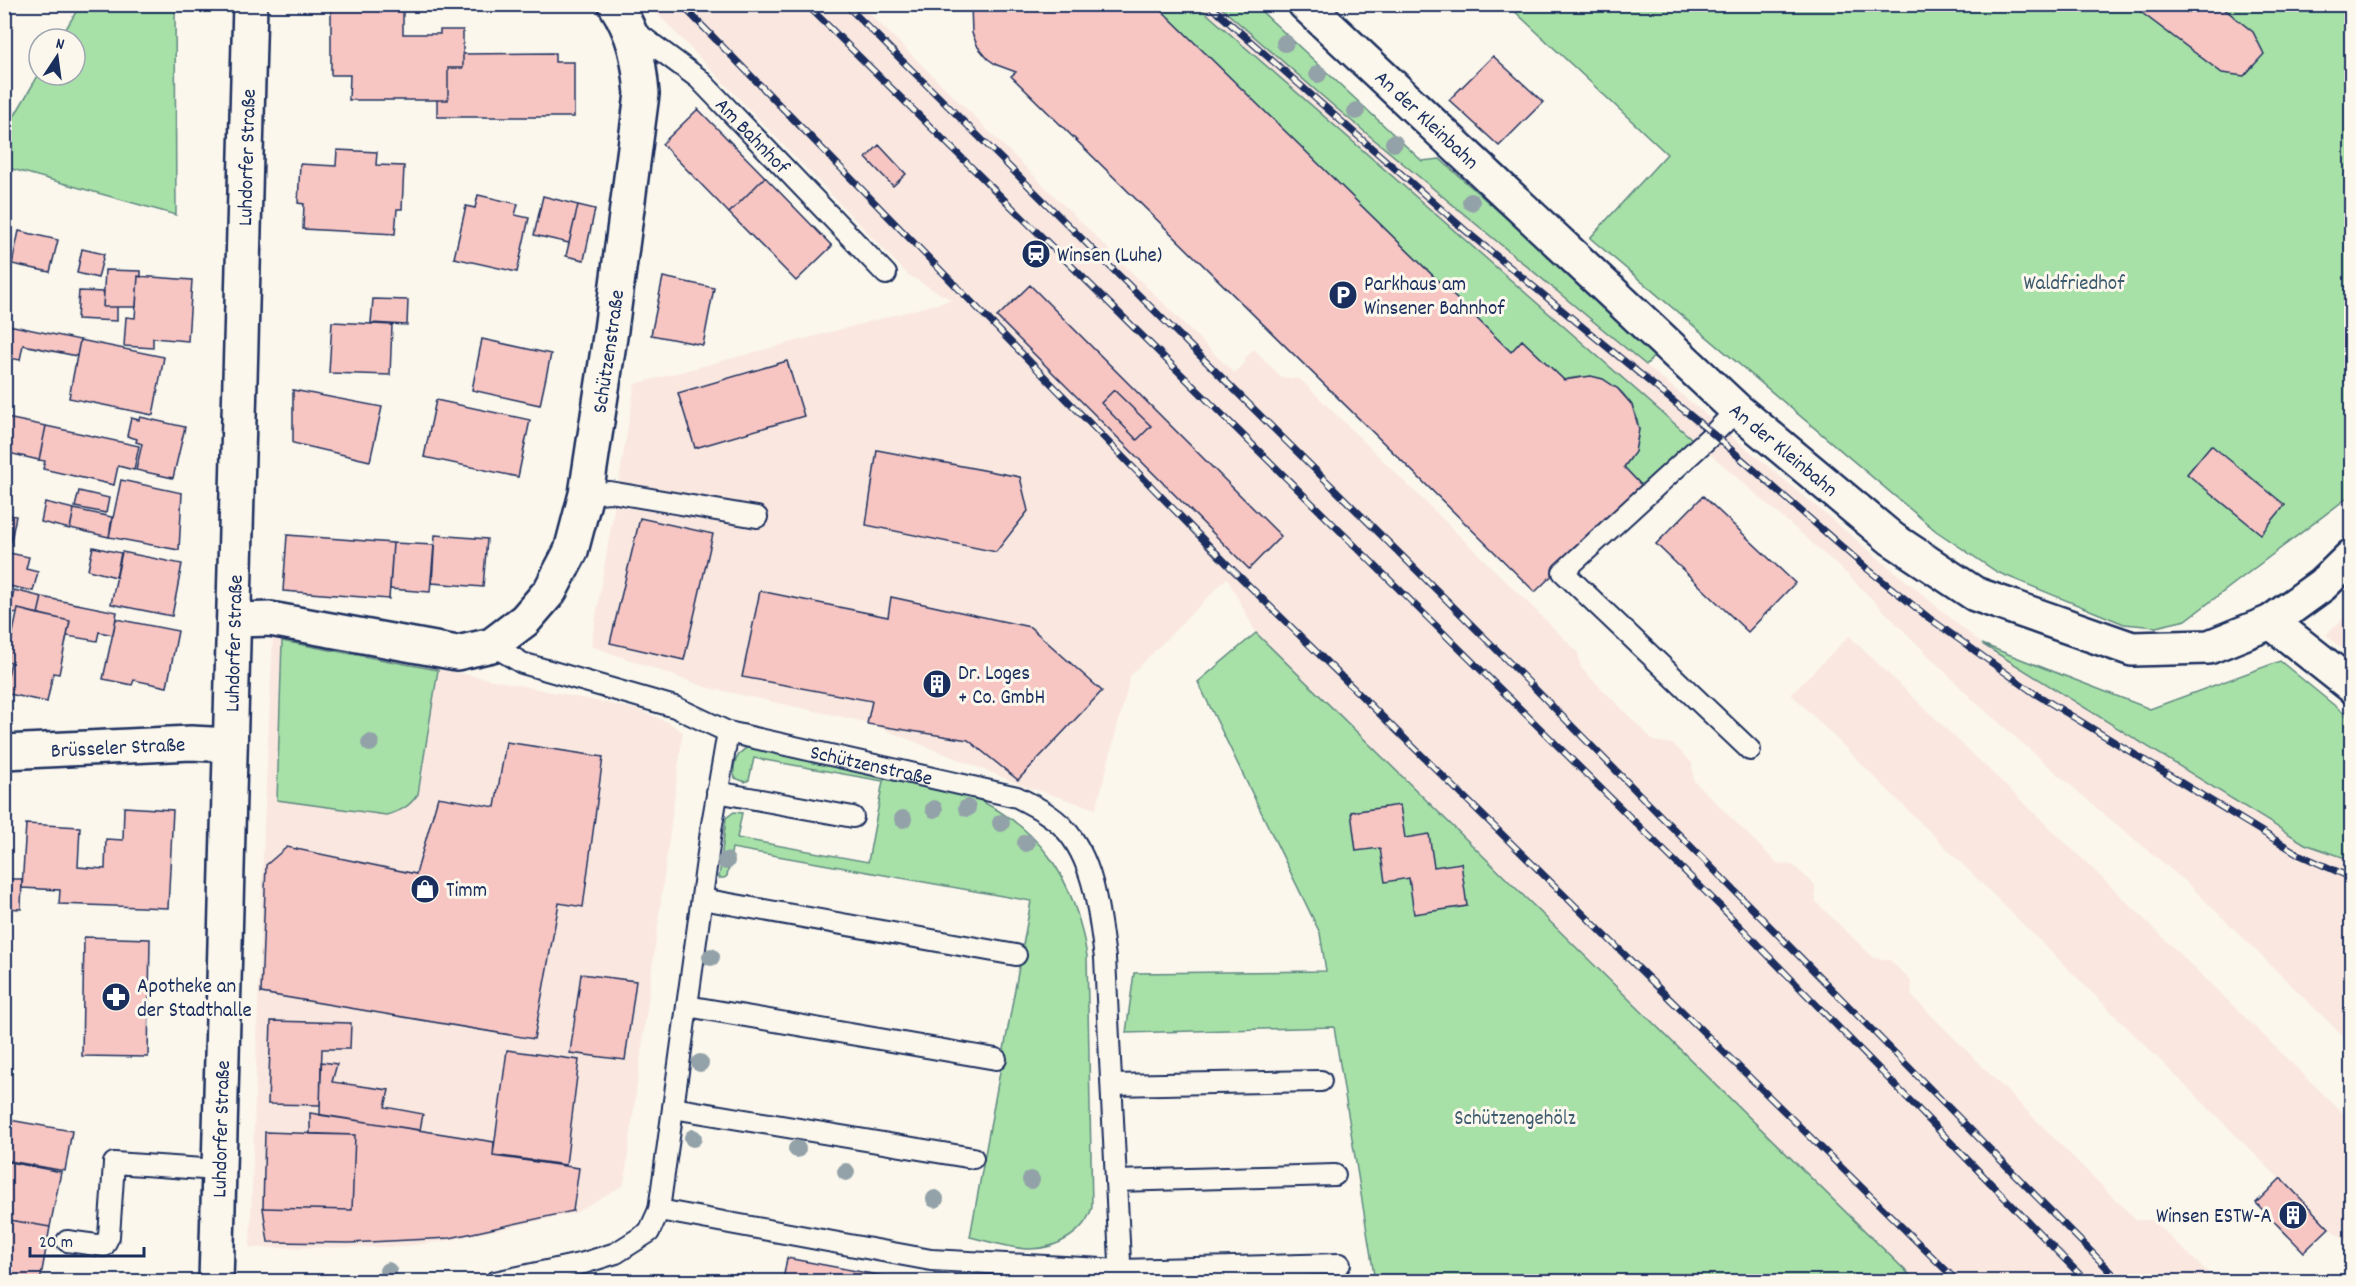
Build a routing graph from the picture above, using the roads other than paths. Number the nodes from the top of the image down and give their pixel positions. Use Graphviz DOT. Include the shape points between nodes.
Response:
graph roads {
  1 [pos="250,4"];
  2 [pos="1305,4"];
  3 [pos="622,16"];
  4 [pos="885,274"];
  5 [pos="1737,410"];
  6 [pos="586,494"];
  7 [pos="757,517"];
  8 [pos="2352,556"];
  9 [pos="234,620"];
  10 [pos="2271,622"];
  11 [pos="492,645"];
  12 [pos="2352,686"];
  13 [pos="728,732"];
  14 [pos="230,745"];
  15 [pos="1750,750"];
  16 [pos="4,752"];
  17 [pos="717,792"];
  18 [pos="853,816"];
  19 [pos="702,899"];
  20 [pos="1016,956"];
  21 [pos="687,1006"];
  22 [pos="996,1059"];
  23 [pos="1321,1081"];
  24 [pos="1112,1085"];
  25 [pos="673,1108"];
  26 [pos="973,1158"];
  27 [pos="218,1170"];
  28 [pos="1335,1175"];
  29 [pos="1116,1181"];
  30 [pos="659,1210"];
  31 [pos="67,1241"];
  32 [pos="1340,1264"];
  33 [pos="582,1272"];
  34 [pos="1121,1276"];
  35 [pos="216,1281"];
  36 [pos="495,1281"];
  1 -- 9 [label="street, Luhdorfer Straße"];
  2 -- 5 [label="street, An der Kleinbahn"];
  3 -- 4 [label="lane, Am Bahnhof" via="698,78"];
  3 -- 6 [label="street, Schützenstraße" via="639,60 642,94"];
  5 -- 10 [label="street, An der Kleinbahn" via="1892,539 1975,594 2132,649 2209,647"];
  5 -- 15 [label="lane" via="1563,572"];
  6 -- 7 [label="lane" via="610,492"];
  6 -- 11 [label="street, Schützenstraße" via="571,551 550,591 525,620"];
  8 -- 10 [label="street, An der Kleinbahn" via="2322,585"];
  9 -- 11 [label="street, Schützenstraße" via="270,619 457,653"];
  9 -- 14 [label="street, Luhdorfer Straße"];
  10 -- 12 [label="street"];
  11 -- 13 [label="lane, Schützenstraße" via="522,663 675,707"];
  13 -- 17 [label="lane"];
  13 -- 24 [label="lane, Schützenstraße" via="1017,797 1045,811 1065,828 1090,874 1099,915"];
  14 -- 16 [label="street, Brüsseler Straße" via="190,743"];
  14 -- 27 [label="street, Luhdorfer Straße"];
  17 -- 18 [label="lane"];
  17 -- 19 [label="lane"];
  19 -- 20 [label="lane"];
  19 -- 21 [label="lane"];
  21 -- 22 [label="lane"];
  21 -- 25 [label="lane"];
  23 -- 24 [label="lane"];
  24 -- 29 [label="lane, Schützenstraße"];
  25 -- 26 [label="lane"];
  25 -- 30 [label="lane"];
  27 -- 31 [label="lane" via="114,1163 109,1236 104,1246"];
  27 -- 35 [label="street, Luhdorfer Straße"];
  28 -- 29 [label="lane"];
  29 -- 34 [label="lane, Schützenstraße"];
  30 -- 33 [label="lane" via="649,1232"];
  30 -- 34 [label="lane" via="931,1260"];
  32 -- 34 [label="lane"];
  33 -- 36 [label="lane"];
}
